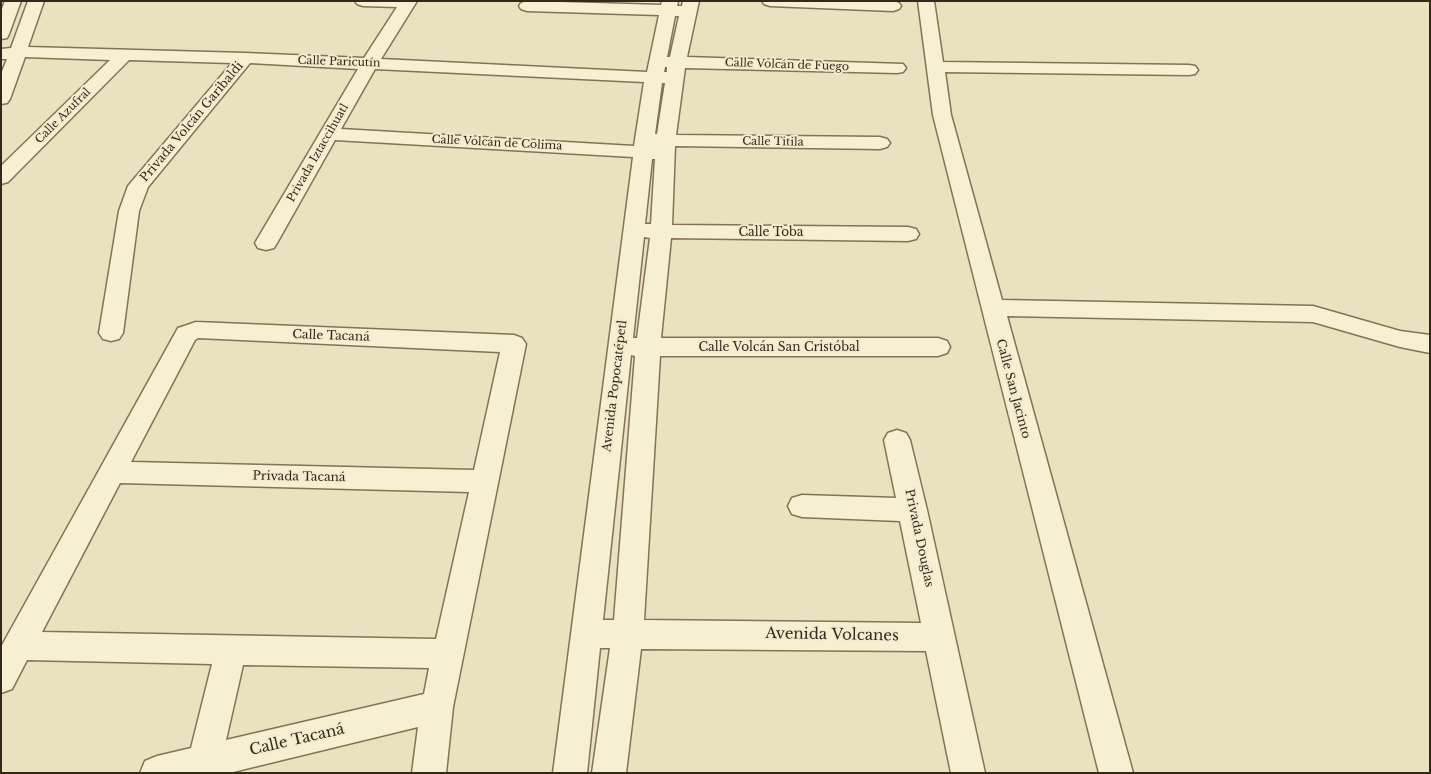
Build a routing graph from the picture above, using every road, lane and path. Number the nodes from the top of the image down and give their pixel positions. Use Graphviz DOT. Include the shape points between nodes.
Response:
graph roads {
  1 [pos="13,1"];
  2 [pos="36,1"];
  3 [pos="363,1"];
  4 [pos="770,1"];
  5 [pos="926,1"];
  6 [pos="408,2"];
  7 [pos="527,6"];
  8 [pos="679,6"];
  9 [pos="893,6"];
  10 [pos="1,34"];
  11 [pos="19,52"];
  12 [pos="1,54"];
  13 [pos="125,54"];
  14 [pos="245,58"];
  15 [pos="370,63"];
  16 [pos="935,67"];
  17 [pos="896,68"];
  18 [pos="666,70"];
  19 [pos="1189,70"];
  20 [pos="1,99"];
  21 [pos="329,134"];
  22 [pos="880,143"];
  23 [pos="654,146"];
  24 [pos="1,178"];
  25 [pos="634,230"];
  26 [pos="661,232"];
  27 [pos="908,234"];
  28 [pos="266,243"];
  29 [pos="992,308"];
  30 [pos="111,333"];
  31 [pos="1430,344"];
  32 [pos="620,347"];
  33 [pos="938,347"];
  34 [pos="648,348"];
  35 [pos="897,440"];
  36 [pos="112,472"];
  37 [pos="486,481"];
  38 [pos="802,506"];
  39 [pos="913,510"];
  40 [pos="628,633"];
  41 [pos="586,634"];
  42 [pos="940,637"];
  43 [pos="18,646"];
  44 [pos="231,651"];
  45 [pos="448,654"];
  46 [pos="1,678"];
  47 [pos="437,708"];
  48 [pos="204,762"];
  49 [pos="157,773"];
  50 [pos="429,773"];
  51 [pos="570,773"];
  52 [pos="609,773"];
  53 [pos="968,773"];
  54 [pos="1116,773"];
  1 -- 10 [label="street"];
  2 -- 11 [label="street"];
  3 -- 6 [label="street"];
  4 -- 9 [label="street"];
  5 -- 16 [label="street, Calle San Jacinto"];
  6 -- 15 [label="street, Privada Iztaccihuatl"];
  7 -- 8 [label="street"];
  8 -- 18 [label="street, Avenida Popocatépetl"];
  11 -- 12 [label="street, Calle Paricutín"];
  11 -- 13 [label="street, Calle Paricutín"];
  11 -- 20 [label="street"];
  13 -- 14 [label="street, Calle Paricutín"];
  13 -- 24 [label="street, Calle Azufral"];
  14 -- 15 [label="street, Calle Paricutín"];
  14 -- 30 [label="street, Privada Volcán Garibaldi" via="138,186 129,211"];
  15 -- 18 [label="street, Calle Paricutín"];
  15 -- 21 [label="street, Privada Iztaccihuatl"];
  16 -- 19 [label="street"];
  16 -- 29 [label="street, Calle San Jacinto" via="942,115"];
  17 -- 18 [label="street, Calle Volcán de Fuego"];
  18 -- 23 [label="street, Avenida Popocatépetl"];
  21 -- 23 [label="street, Calle Volcán de Colima"];
  21 -- 28 [label="street, Privada Iztaccihuatl"];
  22 -- 23 [label="street, Calle Titila"];
  23 -- 25 [label="street, Avenida Popocatépetl"];
  23 -- 26 [label="street, Avenida Popocatépetl"];
  25 -- 26 [label="street, Calle Toba"];
  25 -- 32 [label="street, Avenida Popocatépetl"];
  26 -- 27 [label="street, Calle Toba"];
  26 -- 34 [label="street, Avenida Popocatépetl"];
  29 -- 31 [label="street" via="1313,314 1400,339"];
  29 -- 54 [label="street, Calle San Jacinto"];
  32 -- 34 [label="street, Calle Volcán San Cristóbal"];
  32 -- 41 [label="street, Avenida Popocatépetl"];
  33 -- 34 [label="street, Calle Volcán San Cristóbal"];
  34 -- 40 [label="street, Avenida Popocatépetl"];
  35 -- 39 [label="street, Privada Douglas"];
  36 -- 37 [label="street, Privada Tacaná"];
  36 -- 37 [label="street, Calle Tacaná" via="186,334 196,330 514,344"];
  36 -- 43 [label="street, Calle Tacaná"];
  37 -- 45 [label="street, Calle Tacaná"];
  38 -- 39 [label="street"];
  39 -- 42 [label="street, Privada Douglas"];
  40 -- 41 [label="street, Avenida Volcanes"];
  40 -- 42 [label="street, Avenida Volcanes"];
  40 -- 52 [label="street, Avenida Popocatépetl"];
  41 -- 51 [label="street, Avenida Popocatépetl"];
  42 -- 53 [label="street"];
  43 -- 44 [label="street"];
  43 -- 46 [label="street, Calle Tacaná"];
  44 -- 45 [label="street"];
  44 -- 48 [label="street"];
  45 -- 47 [label="street, Calle Tacaná"];
  47 -- 48 [label="street, Calle Tacaná"];
  47 -- 50 [label="street, Calle Tacaná"];
  48 -- 49 [label="street, Calle Tacaná"];
}
